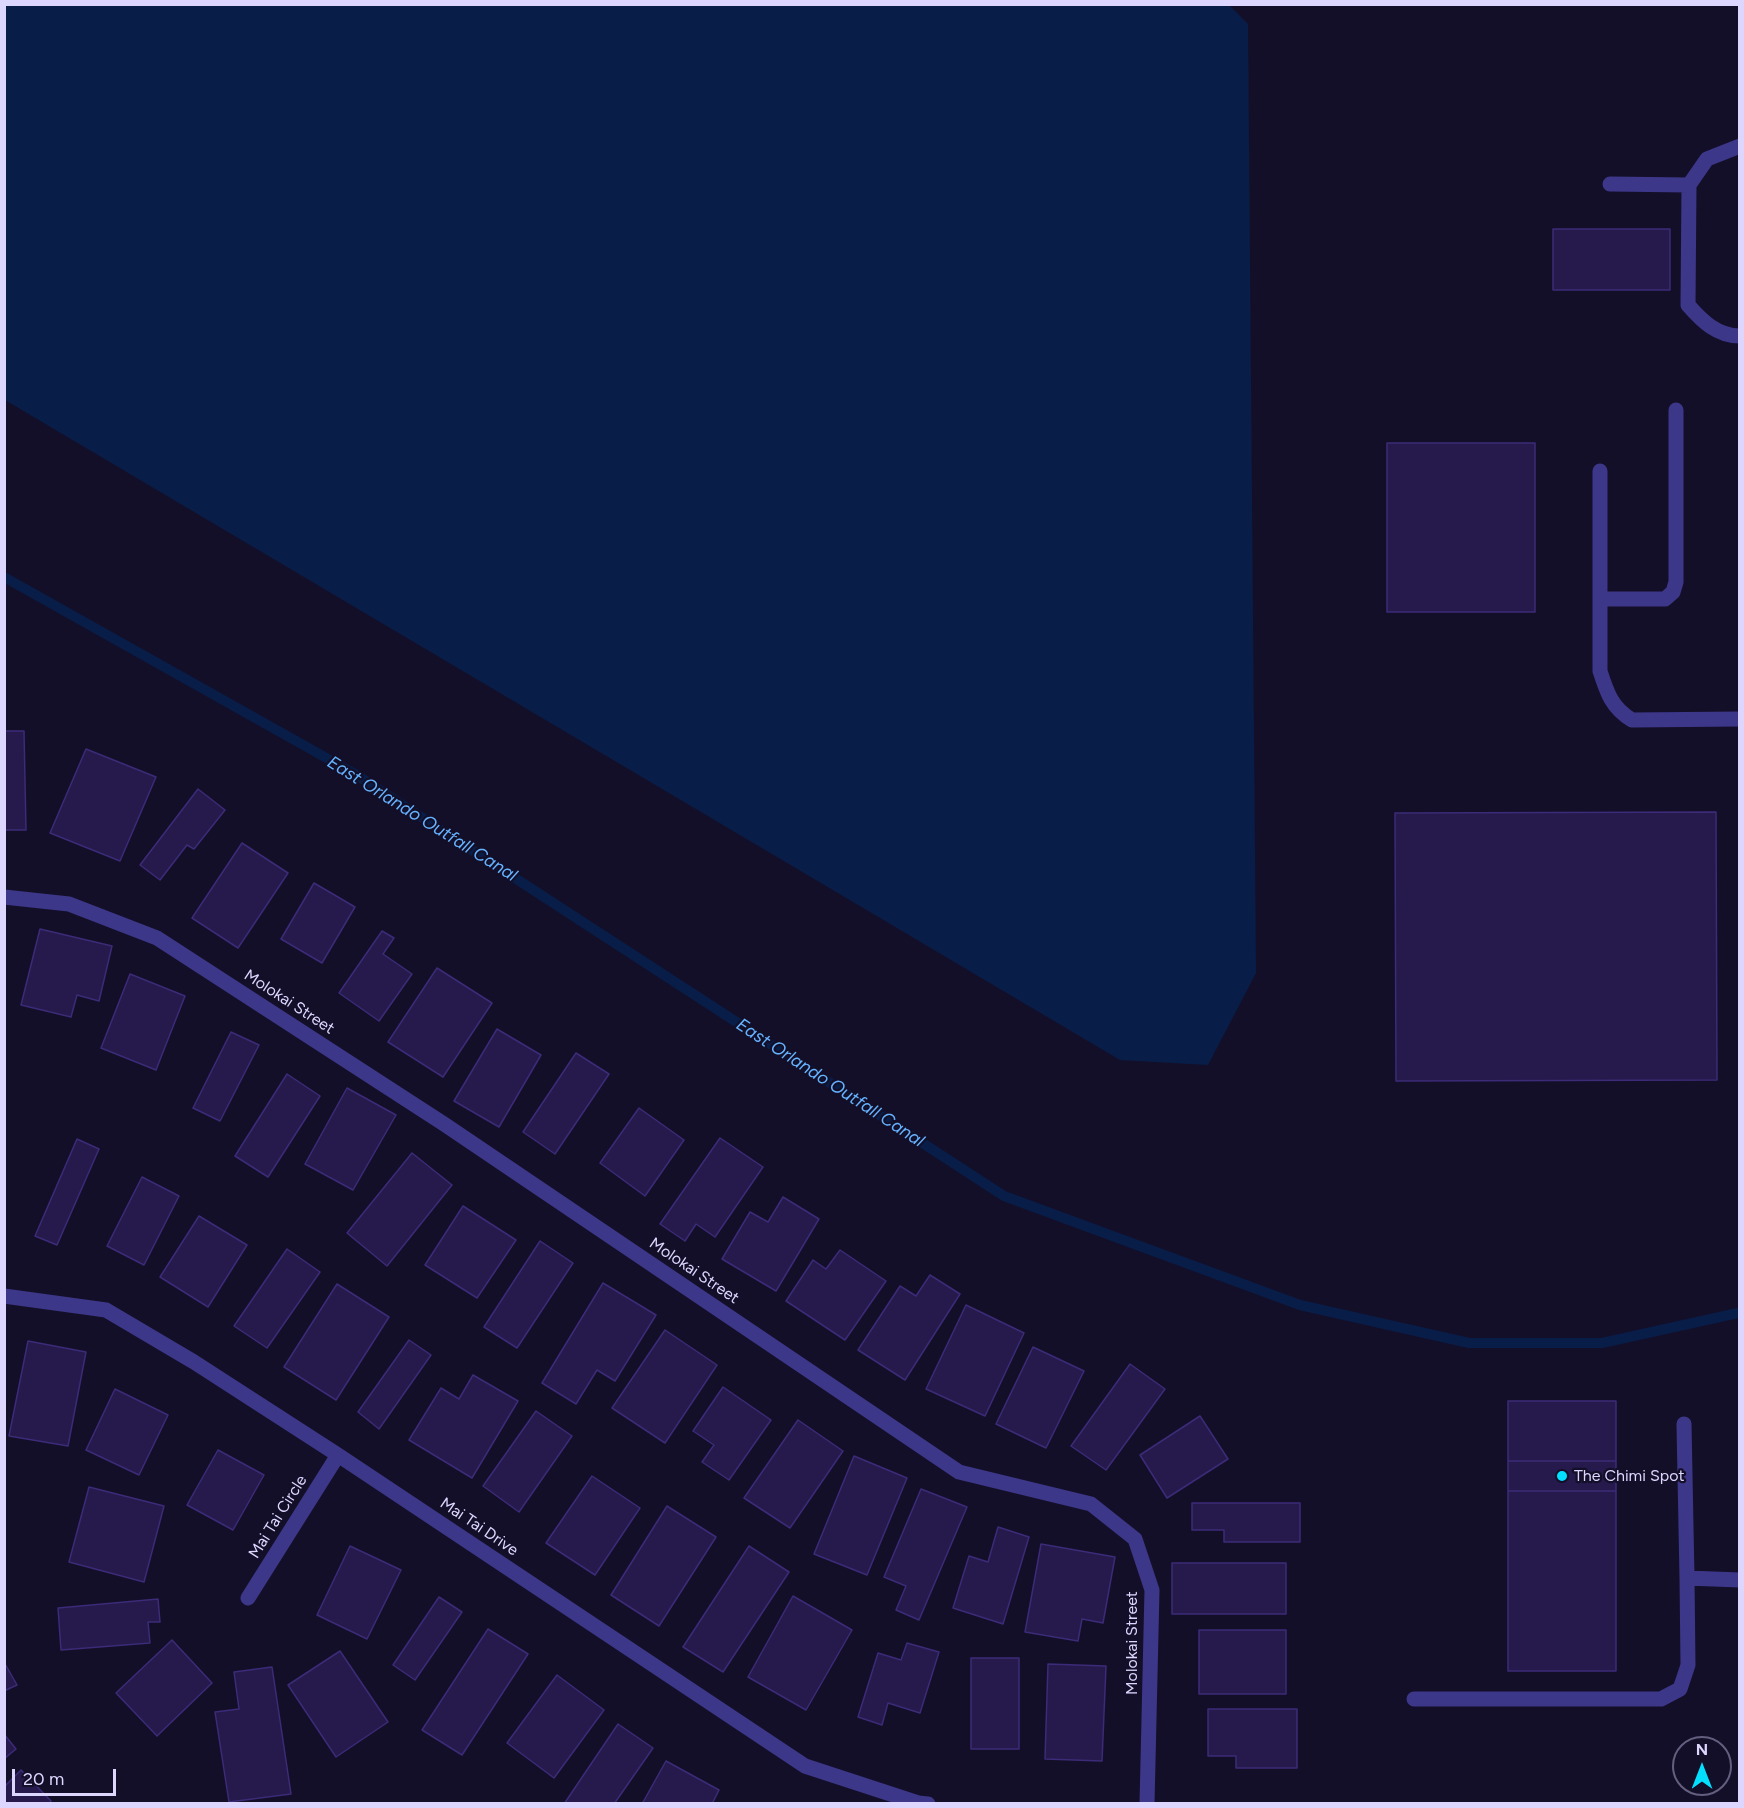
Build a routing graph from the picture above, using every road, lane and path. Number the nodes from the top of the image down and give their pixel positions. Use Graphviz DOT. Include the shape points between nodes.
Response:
graph roads {
  1 [pos="1740,146"];
  2 [pos="1610,184"];
  3 [pos="1689,185"];
  4 [pos="1740,336"];
  5 [pos="1676,410"];
  6 [pos="1600,471"];
  7 [pos="1600,599"];
  8 [pos="1740,720"];
  9 [pos="4,897"];
  10 [pos="4,1296"];
  11 [pos="1684,1424"];
  12 [pos="338,1455"];
  13 [pos="1687,1578"];
  14 [pos="1740,1580"];
  15 [pos="248,1598"];
  16 [pos="1414,1700"];
  17 [pos="928,1803"];
  18 [pos="1147,1803"];
  1 -- 3 [label="street" via="1707,159"];
  2 -- 3 [label="street"];
  3 -- 4 [label="street" via="1688,305 1706,325"];
  5 -- 7 [label="street" via="1674,592 1665,599"];
  6 -- 7 [label="street"];
  7 -- 8 [label="street" via="1600,671 1617,711 1632,720"];
  9 -- 18 [label="street, Molokai Street" via="69,904 157,938 444,1124 959,1472 1091,1504 1100,1511 1134,1539 1152,1590"];
  10 -- 12 [label="street, Mai Tai Drive" via="106,1310"];
  11 -- 13 [label="street"];
  12 -- 15 [label="street, Mai Tai Circle"];
  12 -- 17 [label="street, Mai Tai Drive" via="805,1766"];
  13 -- 14 [label="street"];
  13 -- 16 [label="street" via="1688,1665 1680,1689 1661,1700"];
}
